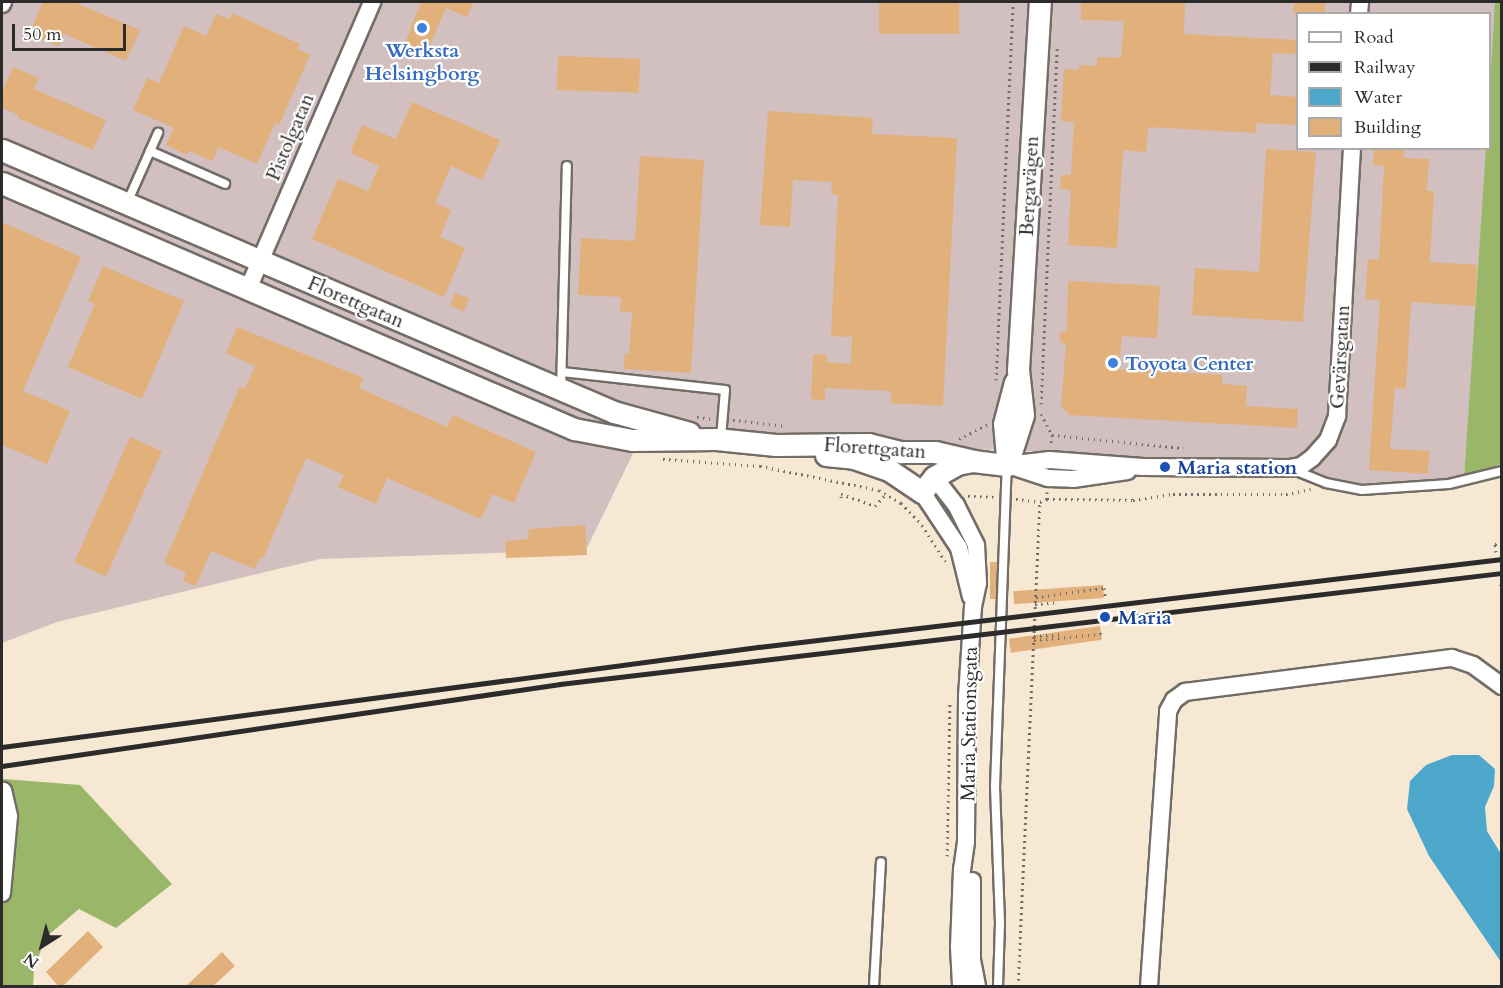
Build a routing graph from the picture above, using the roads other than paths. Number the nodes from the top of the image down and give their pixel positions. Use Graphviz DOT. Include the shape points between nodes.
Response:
graph roads {
  1 [pos="372,2"];
  2 [pos="1040,2"];
  3 [pos="158,133"];
  4 [pos="2,150"];
  5 [pos="1352,150"];
  6 [pos="150,151"];
  7 [pos="567,166"];
  8 [pos="2,183"];
  9 [pos="225,184"];
  10 [pos="127,204"];
  11 [pos="260,261"];
  12 [pos="248,290"];
  13 [pos="562,381"];
  14 [pos="720,433"];
  15 [pos="776,445"];
  16 [pos="901,452"];
  17 [pos="973,461"];
  18 [pos="1007,465"];
  19 [pos="1290,468"];
  20 [pos="889,470"];
  21 [pos="1502,471"];
  22 [pos="928,485"];
  23 [pos="973,606"];
  24 [pos="1502,686"];
  25 [pos="3,792"];
  26 [pos="966,842"];
  27 [pos="882,862"];
  28 [pos="2,893"];
  29 [pos="874,987"];
  30 [pos="961,987"];
  31 [pos="977,987"];
  32 [pos="998,987"];
  33 [pos="1149,987"];
  1 -- 11 [label="street, Pistolgatan"];
  2 -- 18 [label="street, Bergavägen" via="1018,370"];
  3 -- 6 [label="lane"];
  4 -- 10 [label="street, Florettgatan"];
  5 -- 19 [label="street, Gevärsgatan" via="1337,416 1332,433 1320,450 1306,463"];
  6 -- 9 [label="lane"];
  6 -- 10 [label="lane"];
  7 -- 13 [label="lane"];
  8 -- 12 [label="street, Florettgatan"];
  10 -- 11 [label="street, Florettgatan"];
  11 -- 12 [label="street, Pistolgatan"];
  11 -- 13 [label="street, Florettgatan"];
  12 -- 14 [label="street, Florettgatan" via="574,429 632,440"];
  13 -- 14 [label="street, Florettgatan" via="639,421"];
  13 -- 14 [label="lane" via="725,390"];
  14 -- 15 [label="street, Florettgatan"];
  15 -- 16 [label="street, Florettgatan" via="867,444"];
  15 -- 20 [label="street, Florettgatan" via="854,458"];
  16 -- 17 [label="street, Florettgatan" via="935,452"];
  16 -- 22 [label="street, Maria Stationsgata"];
  17 -- 18 [label="street, Gevärsgatan"];
  17 -- 22 [label="street, Gevärsgatan" via="957,464"];
  18 -- 19 [label="street, Gevärsgatan" via="1048,478 1073,479 1143,467"];
  18 -- 32 [label="lane" via="995,787"];
  19 -- 21 [label="lane" via="1326,483 1362,490 1449,484"];
  20 -- 22 [label="street, Maria Stationsgata"];
  22 -- 23 [label="street, Maria Stationsgata" via="940,518 959,548"];
  22 -- 23 [label="street, Maria Stationsgata" via="956,505 976,545 978,583"];
  23 -- 26 [label="street, Maria Stationsgata" via="967,696"];
  24 -- 33 [label="street" via="1473,664 1452,658 1185,692 1174,700 1167,719"];
  25 -- 28 [label="street" via="9,816"];
  26 -- 30 [label="street, Maria Stationsgata"];
  26 -- 31 [label="street, Maria Stationsgata" via="971,856 972,960"];
  27 -- 29 [label="lane"];
}
